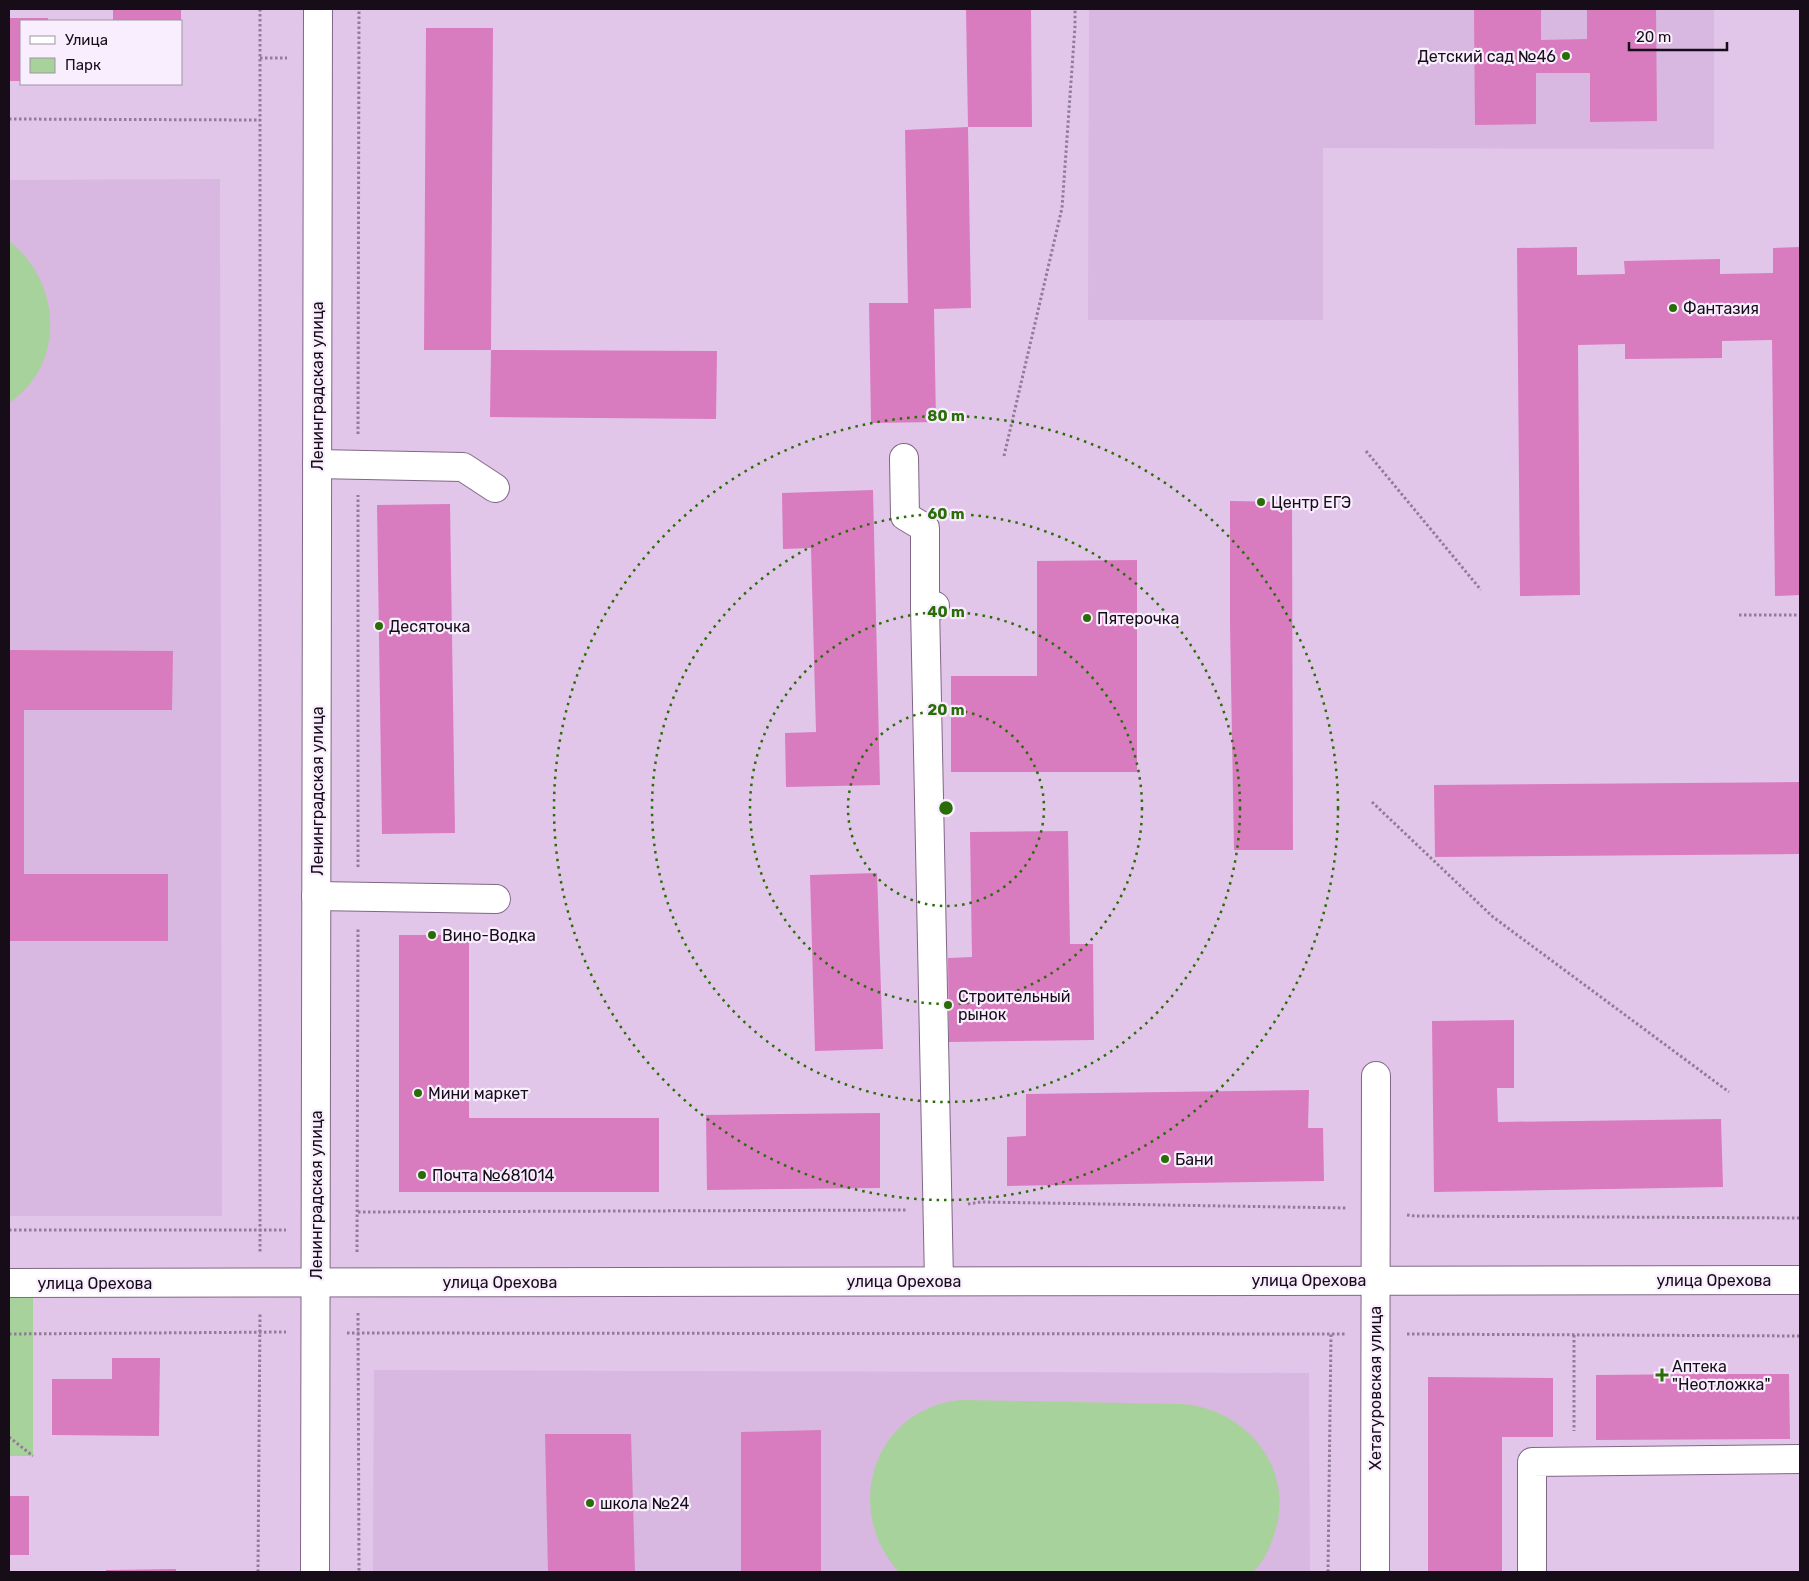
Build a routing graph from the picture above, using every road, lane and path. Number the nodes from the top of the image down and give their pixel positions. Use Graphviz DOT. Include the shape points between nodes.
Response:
graph roads {
  1 [pos="260,9"];
  2 [pos="318,9"];
  3 [pos="359,9"];
  4 [pos="1075,9"];
  5 [pos="9,119"];
  6 [pos="260,120"];
  7 [pos="1366,451"];
  8 [pos="1004,456"];
  9 [pos="904,458"];
  10 [pos="317,464"];
  11 [pos="358,465"];
  12 [pos="495,488"];
  13 [pos="1481,590"];
  14 [pos="1739,615"];
  15 [pos="1800,615"];
  16 [pos="1372,802"];
  17 [pos="316,896"];
  18 [pos="358,896"];
  19 [pos="496,899"];
  20 [pos="1376,1076"];
  21 [pos="1730,1092"];
  22 [pos="1375,1208"];
  23 [pos="938,1210"];
  24 [pos="358,1212"];
  25 [pos="1800,1218"];
  26 [pos="9,1230"];
  27 [pos="260,1230"];
  28 [pos="316,1230"];
  29 [pos="357,1230"];
  30 [pos="1375,1280"];
  31 [pos="1800,1280"];
  32 [pos="939,1281"];
  33 [pos="260,1282"];
  34 [pos="316,1282"];
  35 [pos="358,1282"];
  36 [pos="9,1283"];
  37 [pos="260,1332"];
  38 [pos="315,1333"];
  39 [pos="358,1333"];
  40 [pos="9,1334"];
  41 [pos="1331,1334"];
  42 [pos="1375,1334"];
  43 [pos="1574,1335"];
  44 [pos="1800,1336"];
  45 [pos="9,1437"];
  46 [pos="33,1456"];
  47 [pos="1800,1459"];
  48 [pos="1575,1461"];
  49 [pos="258,1572"];
  50 [pos="315,1572"];
  51 [pos="359,1572"];
  52 [pos="1328,1572"];
  53 [pos="1375,1572"];
  54 [pos="1532,1572"];
  1 -- 6 [label="path"];
  2 -- 10 [label="street, Ленинградская улица"];
  3 -- 11 [label="path"];
  4 -- 8 [label="path" via="1062,208"];
  5 -- 6 [label="path"];
  6 -- 27 [label="path"];
  7 -- 13 [label="path"];
  9 -- 23 [label="street" via="905,516 925,528 930,606"];
  10 -- 11 [label="street"];
  10 -- 17 [label="street, Ленинградская улица"];
  11 -- 12 [label="street" via="463,467"];
  11 -- 18 [label="path"];
  14 -- 15 [label="path"];
  16 -- 21 [label="path" via="1493,917"];
  17 -- 18 [label="street"];
  17 -- 28 [label="street, Ленинградская улица"];
  18 -- 19 [label="street"];
  18 -- 24 [label="path"];
  20 -- 22 [label="street, Хетагуровская улица"];
  22 -- 23 [label="path" via="981,1202"];
  22 -- 25 [label="path" via="1414,1216"];
  22 -- 30 [label="street, Хетагуровская улица"];
  23 -- 24 [label="path"];
  23 -- 32 [label="street"];
  24 -- 29 [label="path"];
  26 -- 27 [label="path"];
  27 -- 28 [label="path"];
  27 -- 33 [label="path"];
  28 -- 29 [label="path"];
  28 -- 34 [label="street, Ленинградская улица"];
  29 -- 35 [label="path"];
  30 -- 31 [label="street, улица Орехова"];
  30 -- 32 [label="street, улица Орехова"];
  30 -- 42 [label="street, Хетагуровская улица"];
  32 -- 35 [label="street, улица Орехова"];
  33 -- 34 [label="street, улица Орехова"];
  33 -- 36 [label="street, улица Орехова"];
  33 -- 37 [label="path"];
  34 -- 35 [label="street, улица Орехова"];
  34 -- 38 [label="street, Ленинградская улица"];
  35 -- 39 [label="path"];
  37 -- 38 [label="path"];
  37 -- 40 [label="path"];
  37 -- 49 [label="path"];
  38 -- 39 [label="path"];
  38 -- 50 [label="street, Ленинградская улица"];
  39 -- 41 [label="path"];
  39 -- 51 [label="path"];
  41 -- 42 [label="path"];
  41 -- 52 [label="path"];
  42 -- 43 [label="path"];
  42 -- 53 [label="street, Хетагуровская улица"];
  43 -- 44 [label="path"];
  43 -- 48 [label="path"];
  45 -- 46 [label="path"];
  47 -- 48 [label="street"];
  48 -- 54 [label="street" via="1532,1462"];
}
